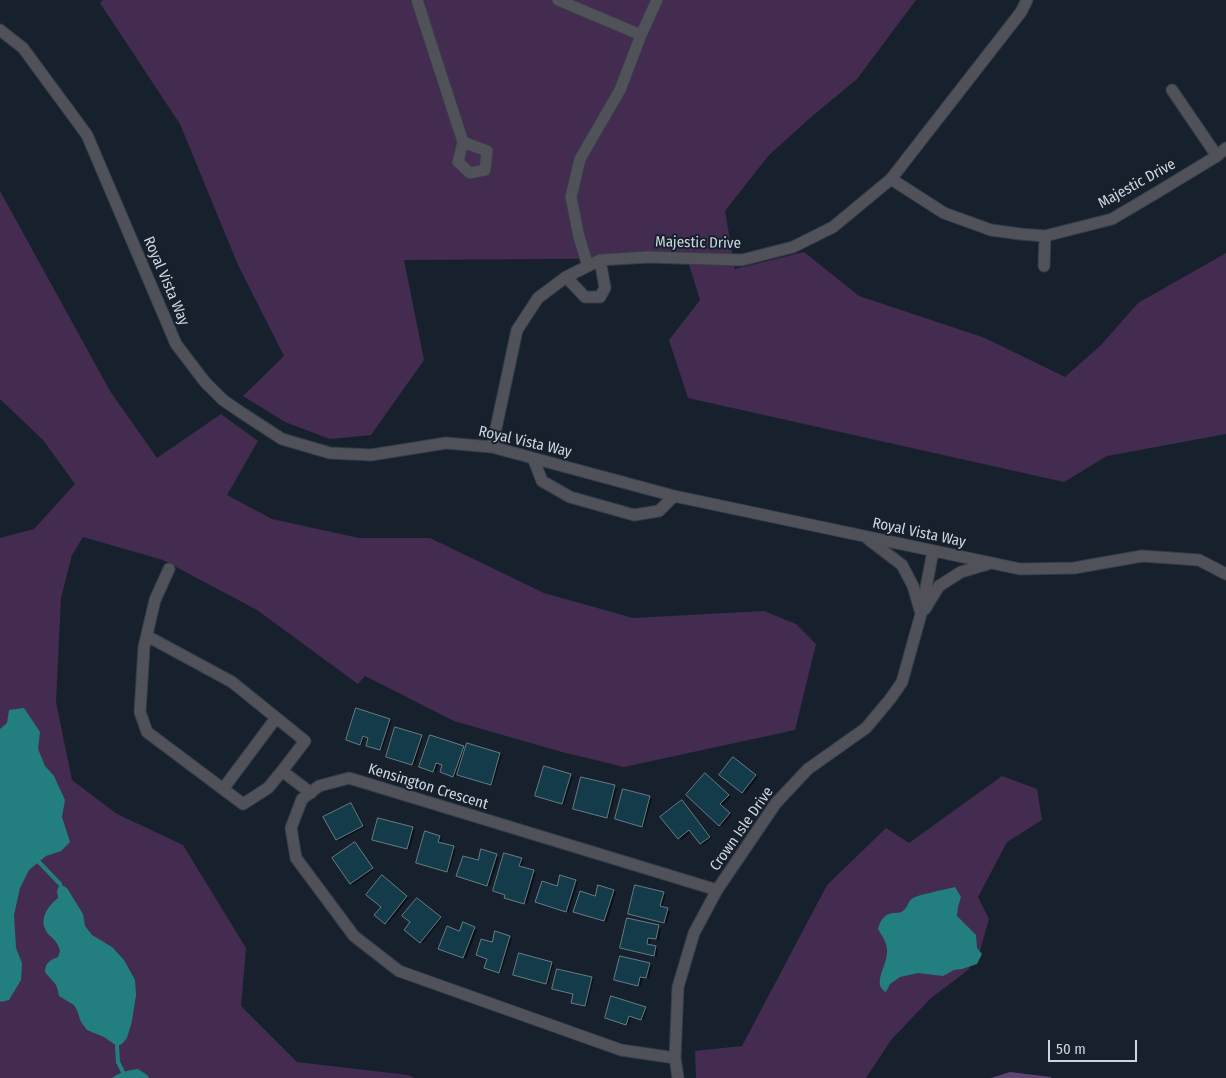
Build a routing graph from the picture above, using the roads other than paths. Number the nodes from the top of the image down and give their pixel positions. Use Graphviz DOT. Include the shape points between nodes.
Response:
graph roads {
  1 [pos="417,0"];
  2 [pos="558,0"];
  3 [pos="657,0"];
  4 [pos="1027,0"];
  5 [pos="0,30"];
  6 [pos="641,34"];
  7 [pos="1172,90"];
  8 [pos="463,142"];
  9 [pos="1222,152"];
  10 [pos="891,179"];
  11 [pos="1045,236"];
  12 [pos="600,260"];
  13 [pos="588,266"];
  14 [pos="1044,266"];
  15 [pos="566,277"];
  16 [pos="492,447"];
  17 [pos="533,458"];
  18 [pos="674,496"];
  19 [pos="866,537"];
  20 [pos="933,551"];
  21 [pos="990,563"];
  22 [pos="169,569"];
  23 [pos="1226,574"];
  24 [pos="921,614"];
  25 [pos="147,636"];
  26 [pos="276,718"];
  27 [pos="282,771"];
  28 [pos="223,789"];
  29 [pos="310,793"];
  30 [pos="717,890"];
  31 [pos="675,1058"];
  32 [pos="678,1078"];
  1 -- 8 [label="street"];
  2 -- 6 [label="street"];
  3 -- 6 [label="street"];
  4 -- 10 [label="street, Majestic Drive"];
  5 -- 16 [label="street, Royal Vista Way" via="22,48 87,134 176,344 204,382 224,400 282,439 330,453 371,455 446,442"];
  6 -- 13 [label="street" via="620,90 580,159 571,197"];
  7 -- 9 [label="street"];
  9 -- 11 [label="street, Majestic Drive" via="1112,219"];
  10 -- 11 [label="street, Majestic Drive" via="944,213 991,230"];
  10 -- 12 [label="street, Majestic Drive" via="833,227 793,247 742,260 648,257"];
  11 -- 14 [label="street"];
  12 -- 13 [label="street, Majestic Drive"];
  12 -- 15 [label="street" via="605,288 600,297 585,297"];
  13 -- 15 [label="street, Majestic Drive"];
  15 -- 16 [label="street, Majestic Drive" via="538,298 517,330"];
  16 -- 17 [label="street, Royal Vista Way"];
  17 -- 18 [label="street, Royal Vista Way"];
  17 -- 18 [label="street" via="542,481 570,497 634,515 659,511"];
  18 -- 19 [label="street, Royal Vista Way"];
  19 -- 20 [label="street, Royal Vista Way"];
  19 -- 24 [label="street" via="902,565 913,586"];
  20 -- 21 [label="street, Royal Vista Way"];
  20 -- 24 [label="street, Crown Isle Drive"];
  21 -- 23 [label="street, Royal Vista Way" via="1020,569 1074,568 1142,556 1199,560"];
  21 -- 24 [label="street" via="961,572 939,586"];
  22 -- 25 [label="street" via="155,600"];
  24 -- 30 [label="street, Crown Isle Drive" via="902,682 891,698 866,728 808,769 776,803"];
  25 -- 26 [label="street" via="232,682"];
  25 -- 28 [label="street" via="140,712 147,732"];
  26 -- 27 [label="street" via="304,741"];
  26 -- 28 [label="street"];
  27 -- 28 [label="street" via="268,788 243,804"];
  27 -- 29 [label="street"];
  29 -- 30 [label="street, Kensington Crescent" via="319,786 350,778"];
  29 -- 31 [label="street" via="302,799 292,828 296,858 354,936 399,971 621,1050"];
  30 -- 31 [label="street, Crown Isle Drive" via="694,933 678,988"];
  31 -- 32 [label="street, Crown Isle Drive"];
}
